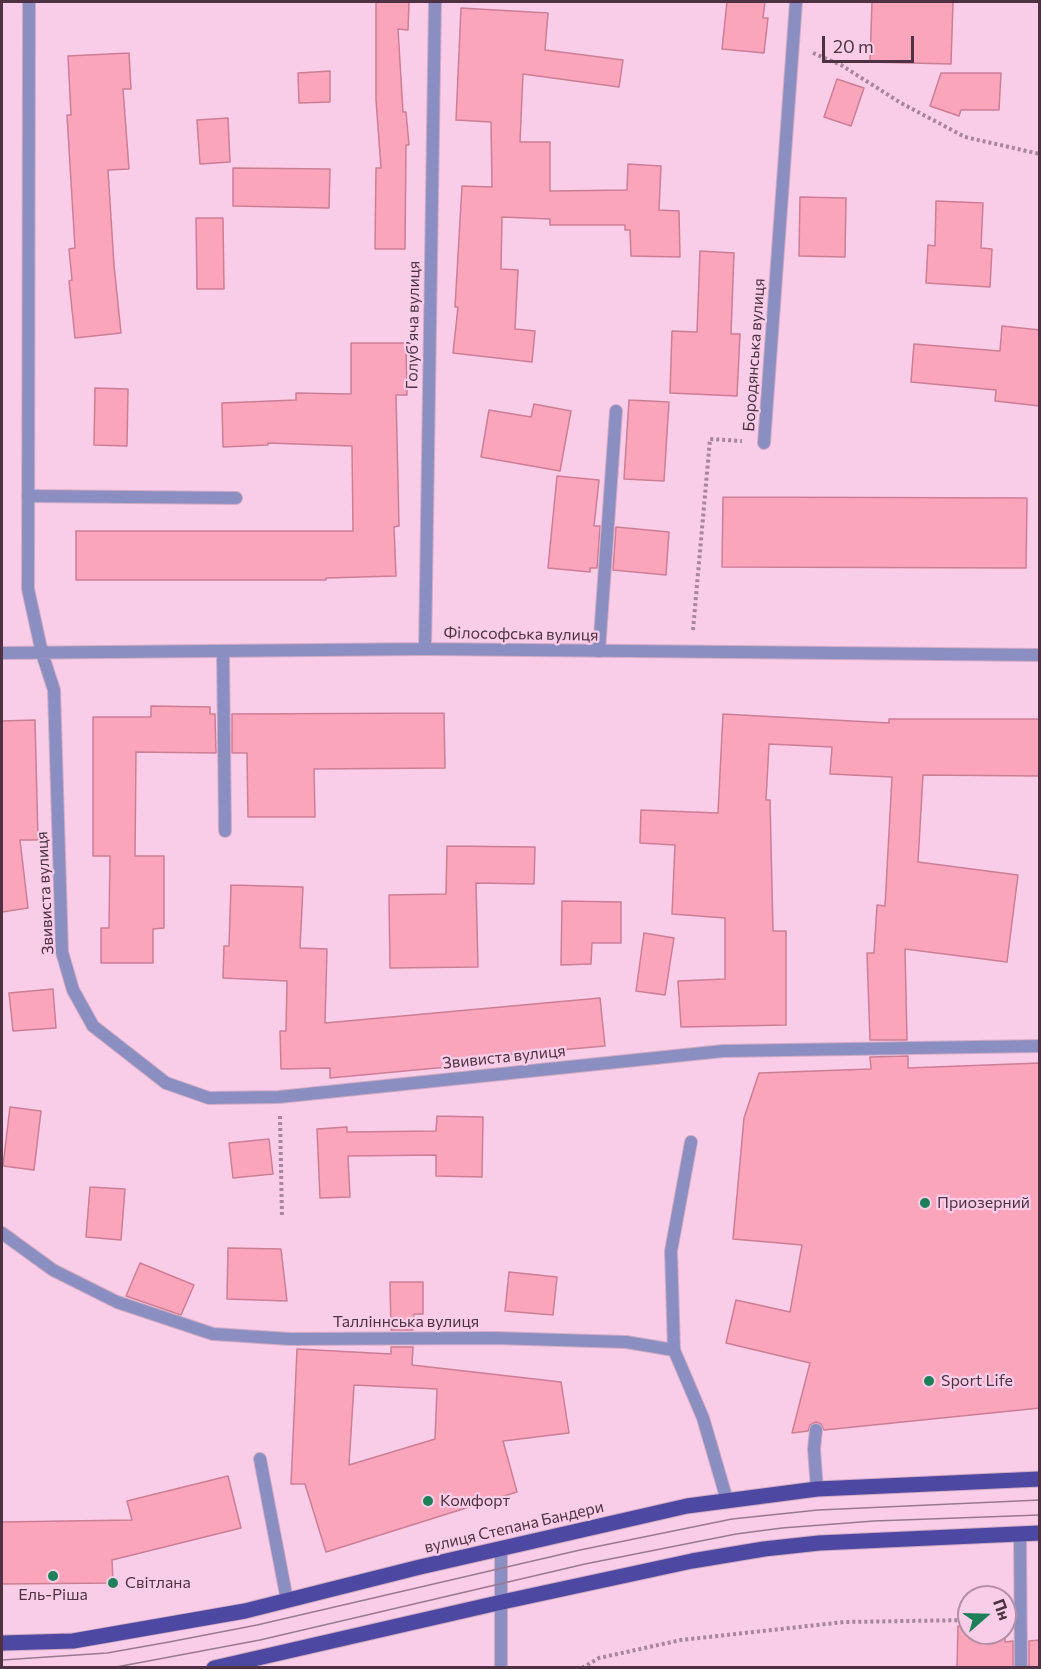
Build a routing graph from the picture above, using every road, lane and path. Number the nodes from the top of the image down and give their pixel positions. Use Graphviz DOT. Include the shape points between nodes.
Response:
graph roads {
  1 [pos="29,2"];
  2 [pos="435,2"];
  3 [pos="796,2"];
  4 [pos="793,45"];
  5 [pos="1040,153"];
  6 [pos="615,411"];
  7 [pos="764,443"];
  8 [pos="28,496"];
  9 [pos="236,498"];
  10 [pos="424,649"];
  11 [pos="599,651"];
  12 [pos="223,652"];
  13 [pos="691,652"];
  14 [pos="42,653"];
  15 [pos="2,654"];
  16 [pos="1040,655"];
  17 [pos="225,831"];
  18 [pos="1040,1046"];
  19 [pos="279,1097"];
  20 [pos="692,1142"];
  21 [pos="282,1217"];
  22 [pos="2,1233"];
  23 [pos="674,1350"];
  24 [pos="816,1430"];
  25 [pos="260,1459"];
  26 [pos="1040,1479"];
  27 [pos="817,1489"];
  28 [pos="727,1500"];
  29 [pos="1040,1533"];
  30 [pos="1020,1534"];
  31 [pos="501,1548"];
  32 [pos="287,1600"];
  33 [pos="501,1602"];
  34 [pos="957,1620"];
  35 [pos="2,1643"];
  36 [pos="214,1668"];
  37 [pos="501,1668"];
  38 [pos="582,1668"];
  39 [pos="1020,1668"];
  1 -- 8 [label="street, Звивиста вулиця"];
  2 -- 10 [label="street, Голубʼяча вулиця"];
  3 -- 4 [label="street, Бородянська вулиця"];
  4 -- 5 [label="path" via="841,65 965,137"];
  4 -- 7 [label="street, Бородянська вулиця"];
  6 -- 11 [label="street"];
  7 -- 13 [label="path, Бородянська вулиця" via="710,439"];
  8 -- 9 [label="street"];
  8 -- 14 [label="street, Звивиста вулиця" via="28,589"];
  10 -- 11 [label="street, Філософська вулиця"];
  10 -- 12 [label="street, Філософська вулиця"];
  11 -- 13 [label="street, Філософська вулиця"];
  12 -- 14 [label="street, Філософська вулиця"];
  12 -- 17 [label="street"];
  13 -- 16 [label="street, Філософська вулиця"];
  14 -- 15 [label="street, Філософська вулиця"];
  14 -- 19 [label="street, Звивиста вулиця" via="54,690 62,952 73,990 93,1026 166,1083 209,1098"];
  18 -- 19 [label="street, Звивиста вулиця" via="723,1051"];
  19 -- 21 [label="path"];
  20 -- 23 [label="street" via="671,1251"];
  22 -- 23 [label="street, Талліннська вулиця" via="53,1270 117,1302 213,1334 290,1339 626,1342"];
  23 -- 28 [label="street" via="703,1418"];
  24 -- 27 [label="street"];
  25 -- 32 [label="street"];
  26 -- 27 [label="main road, вулиця Степана Бандери"];
  27 -- 28 [label="main road, вулиця Степана Бандери"];
  28 -- 31 [label="main road, вулиця Степана Бандери"];
  29 -- 30 [label="main road"];
  30 -- 33 [label="main road" via="764,1549"];
  30 -- 39 [label="street"];
  31 -- 32 [label="main road, вулиця Степана Бандери"];
  31 -- 33 [label="street"];
  32 -- 35 [label="main road, вулиця Степана Бандери" via="73,1641"];
  33 -- 36 [label="main road"];
  33 -- 37 [label="street"];
  34 -- 38 [label="path" via="843,1622 681,1640 599,1658"];
}
